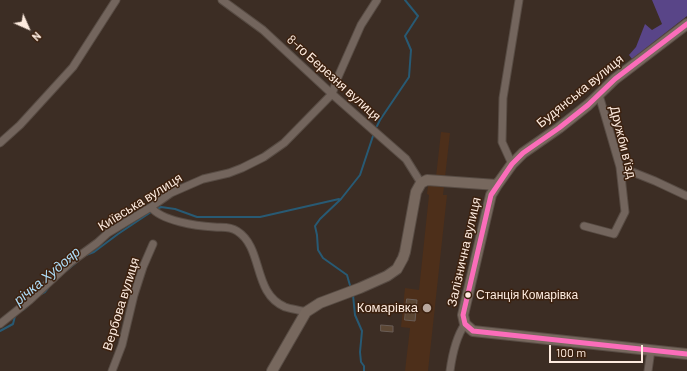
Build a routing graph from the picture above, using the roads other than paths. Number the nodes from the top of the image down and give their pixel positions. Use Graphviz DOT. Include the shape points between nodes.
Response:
graph roads {
  1 [pos="116,0"];
  2 [pos="222,0"];
  3 [pos="377,0"];
  4 [pos="519,0"];
  5 [pos="687,24"];
  6 [pos="332,94"];
  7 [pos="599,95"];
  8 [pos="0,143"];
  9 [pos="512,164"];
  10 [pos="620,167"];
  11 [pos="421,183"];
  12 [pos="497,185"];
  13 [pos="687,196"];
  14 [pos="151,207"];
  15 [pos="584,226"];
  16 [pos="153,244"];
  17 [pos="306,312"];
  18 [pos="0,324"];
  19 [pos="465,324"];
  20 [pos="651,350"];
  21 [pos="687,354"];
  22 [pos="112,371"];
  23 [pos="272,371"];
  24 [pos="450,371"];
  25 [pos="648,371"];
  1 -- 8 [label="street" via="73,68"];
  2 -- 6 [label="street, 8-го Березня вулиця" via="263,30"];
  3 -- 6 [label="street, Київська вулиця" via="361,25"];
  4 -- 9 [label="street" via="503,98 502,142"];
  5 -- 7 [label="street, Будянська вулиця" via="615,79"];
  6 -- 11 [label="street, 8-го Березня вулиця" via="406,159"];
  6 -- 14 [label="street, Київська вулиця" via="277,149 242,168 186,186"];
  7 -- 9 [label="street, Будянська вулиця"];
  7 -- 10 [label="street, Дружби в’їзд"];
  9 -- 12 [label="street, Будянська вулиця"];
  10 -- 13 [label="street"];
  10 -- 15 [label="street, Дружби в’їзд" via="625,212 614,234"];
  11 -- 12 [label="street" via="427,180"];
  11 -- 17 [label="street" via="416,192 405,252 400,264 392,273 320,303"];
  12 -- 19 [label="street, Залізнична вулиця" via="491,195 463,310"];
  14 -- 17 [label="street" via="155,213 184,222 209,227 226,227 238,232 248,243 260,278 275,300 284,306"];
  14 -- 18 [label="street, Київська вулиця" via="108,233"];
  16 -- 22 [label="street, Вербова вулиця" via="134,295 122,346"];
  17 -- 23 [label="street"];
  19 -- 20 [label="street" via="473,331"];
  19 -- 24 [label="street, Залізнична вулиця"];
  20 -- 21 [label="street"];
  20 -- 25 [label="street"];
}
